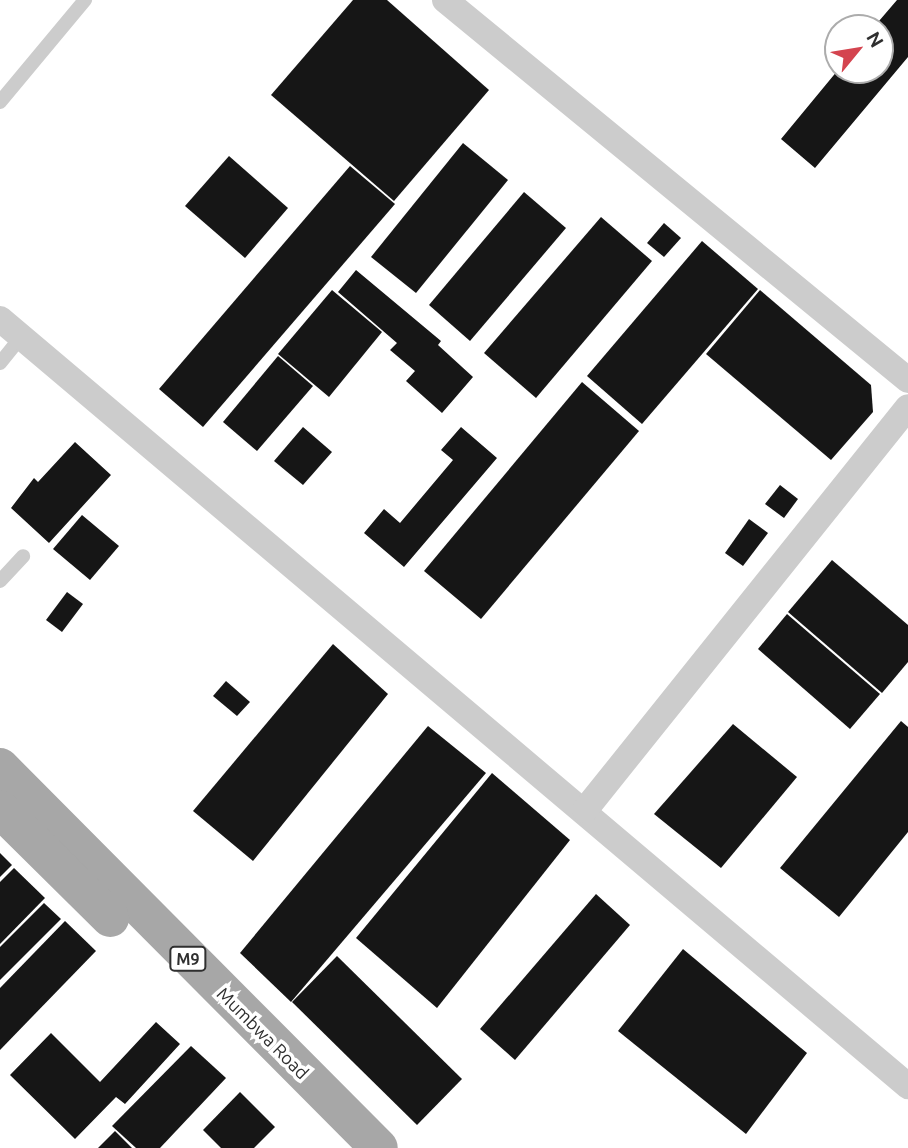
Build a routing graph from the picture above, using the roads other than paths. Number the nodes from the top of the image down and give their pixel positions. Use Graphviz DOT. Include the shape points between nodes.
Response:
graph roads {
  1 [pos="85,0"];
  2 [pos="445,0"];
  3 [pos="0,102"];
  4 [pos="0,319"];
  5 [pos="21,337"];
  6 [pos="0,363"];
  7 [pos="908,380"];
  8 [pos="908,407"];
  9 [pos="23,556"];
  10 [pos="0,581"];
  11 [pos="0,767"];
  12 [pos="0,809"];
  13 [pos="585,810"];
  14 [pos="908,1086"];
  15 [pos="343,1148"];
  16 [pos="379,1148"];
  1 -- 3 [label="lane"];
  2 -- 7 [label="street"];
  4 -- 5 [label="street"];
  5 -- 6 [label="lane"];
  5 -- 13 [label="street"];
  8 -- 13 [label="street"];
  9 -- 10 [label="lane"];
  11 -- 16 [label="main road, Mumbwa Road / M9"];
  12 -- 15 [label="main road, Mumbwa Road / M9"];
  13 -- 14 [label="street"];
}
